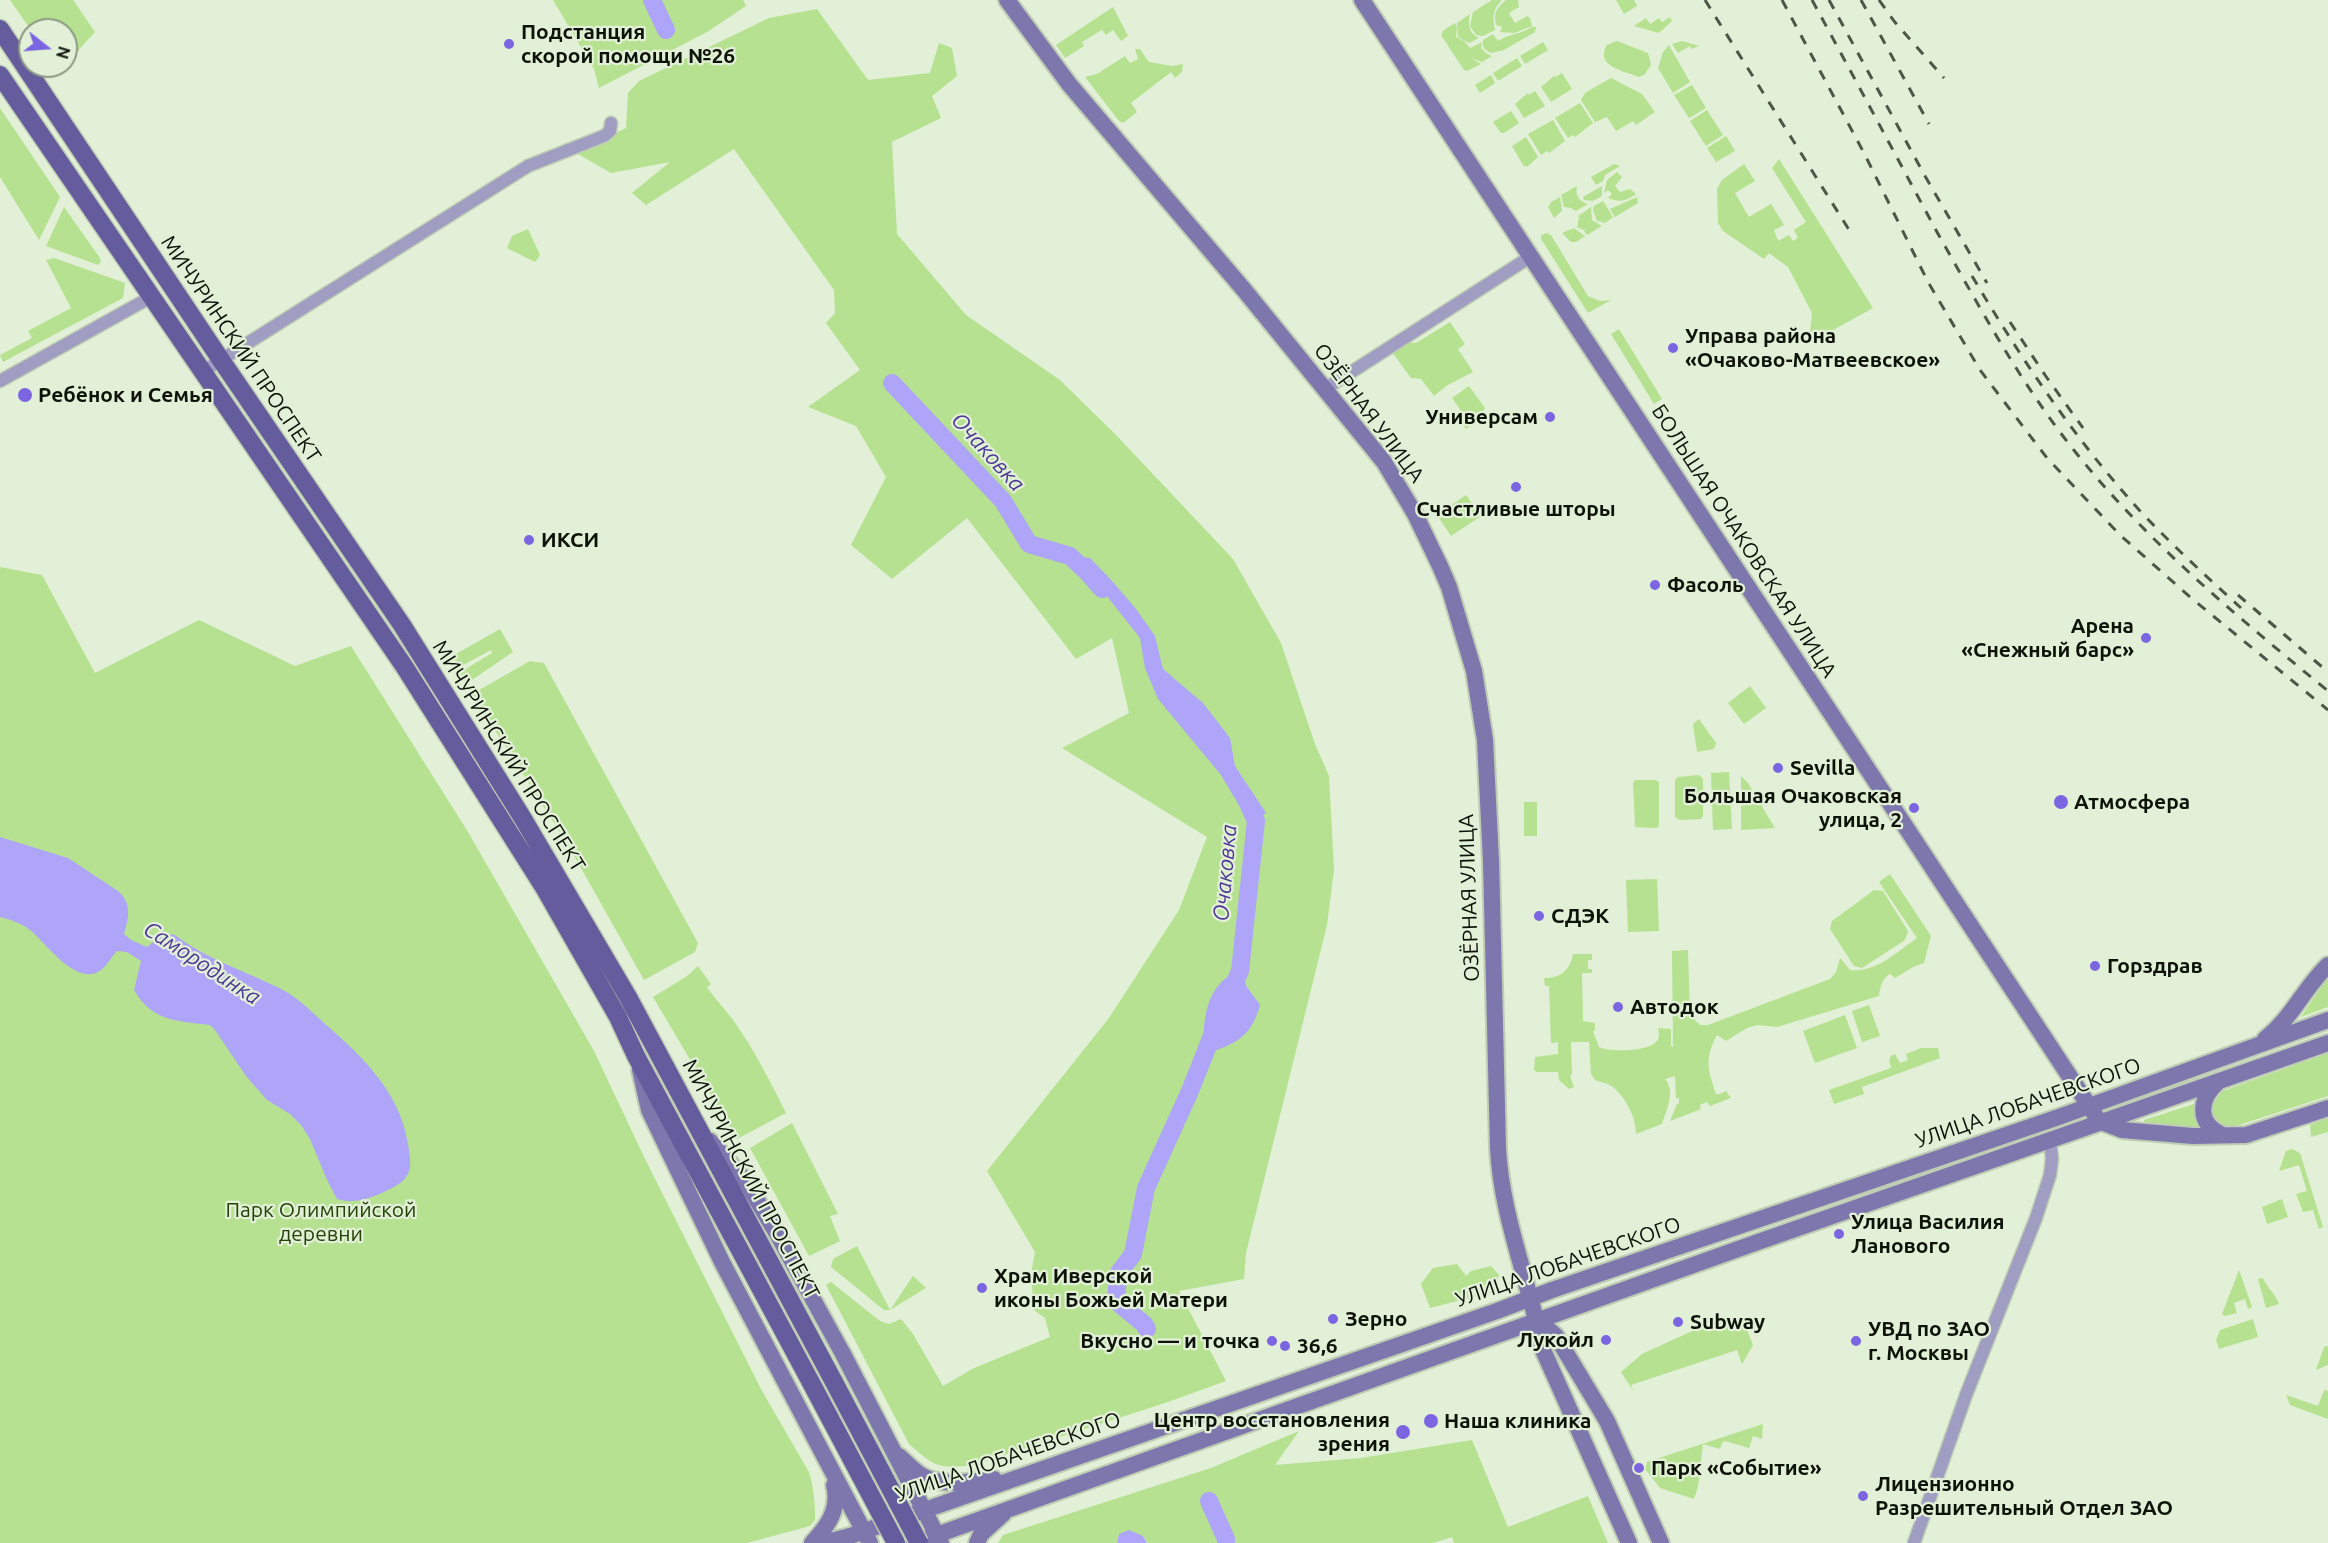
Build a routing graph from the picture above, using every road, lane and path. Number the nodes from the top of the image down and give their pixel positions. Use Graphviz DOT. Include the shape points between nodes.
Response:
graph roads {
  1 [pos="1007,0"];
  2 [pos="1362,0"];
  3 [pos="0,29"];
  4 [pos="0,75"];
  5 [pos="611,123"];
  6 [pos="1530,257"];
  7 [pos="151,297"];
  8 [pos="221,360"];
  9 [pos="202,372"];
  10 [pos="0,381"];
  11 [pos="1325,389"];
  12 [pos="2328,965"];
  13 [pos="2328,1020"];
  14 [pos="2328,1043"];
  15 [pos="2247,1048"];
  16 [pos="636,1056"];
  17 [pos="2218,1082"];
  18 [pos="2090,1105"];
  19 [pos="2328,1108"];
  20 [pos="2099,1121"];
  21 [pos="699,1129"];
  22 [pos="2223,1135"];
  23 [pos="2050,1140"];
  24 [pos="1530,1298"];
  25 [pos="1538,1320"];
  26 [pos="873,1414"];
  27 [pos="816,1443"];
  28 [pos="893,1452"];
  29 [pos="827,1465"];
  30 [pos="1019,1477"];
  31 [pos="1008,1508"];
  32 [pos="924,1510"];
  33 [pos="866,1537"];
  34 [pos="939,1539"];
  35 [pos="812,1543"];
  36 [pos="823,1543"];
  37 [pos="896,1543"];
  38 [pos="914,1543"];
  39 [pos="919,1543"];
  40 [pos="977,1543"];
  41 [pos="1629,1543"];
  42 [pos="1661,1543"];
  43 [pos="1914,1543"];
  1 -- 11 [label="main road, ОЗЁРНАЯ УЛИЦА" via="1069,84"];
  2 -- 6 [label="main road, БОЛЬШАЯ ОЧАКОВСКАЯ УЛИЦА"];
  3 -- 8 [label="main road, МИЧУРИНСКИЙ ПРОСПЕКТ"];
  4 -- 7 [label="main road, МИЧУРИНСКИЙ ПРОСПЕКТ"];
  5 -- 8 [label="street" via="604,136 528,166"];
  6 -- 11 [label="street"];
  6 -- 18 [label="main road, БОЛЬШАЯ ОЧАКОВСКАЯ УЛИЦА"];
  7 -- 9 [label="main road, МИЧУРИНСКИЙ ПРОСПЕКТ"];
  7 -- 10 [label="street"];
  8 -- 9 [label="street"];
  8 -- 21 [label="main road, МИЧУРИНСКИЙ ПРОСПЕКТ" via="402,626 522,817 628,997"];
  9 -- 16 [label="main road, МИЧУРИНСКИЙ ПРОСПЕКТ" via="422,693 544,889 618,1017"];
  11 -- 24 [label="main road, ОЗЁРНАЯ УЛИЦА" via="1384,462 1415,514 1449,587 1474,671 1487,772 1498,1164"];
  12 -- 15 [label="main road" via="2282,1024 2263,1041"];
  13 -- 15 [label="main road, УЛИЦА ЛОБАЧЕВСКОГО"];
  14 -- 17 [label="main road, УЛИЦА ЛОБАЧЕВСКОГО"];
  15 -- 18 [label="main road, УЛИЦА ЛОБАЧЕВСКОГО"];
  16 -- 27 [label="main road" via="649,1110"];
  16 -- 37 [label="main road, МИЧУРИНСКИЙ ПРОСПЕКТ, bridge"];
  17 -- 20 [label="main road, УЛИЦА ЛОБАЧЕВСКОГО"];
  17 -- 22 [label="main road" via="2210,1089 2203,1112 2206,1124"];
  18 -- 20 [label="main road, БОЛЬШАЯ ОЧАКОВСКАЯ УЛИЦА"];
  18 -- 24 [label="main road, УЛИЦА ЛОБАЧЕВСКОГО"];
  19 -- 22 [label="main road" via="2246,1135"];
  20 -- 22 [label="main road" via="2122,1130"];
  20 -- 23 [label="main road, УЛИЦА ЛОБАЧЕВСКОГО"];
  21 -- 26 [label="main road" via="744,1179 760,1205"];
  21 -- 39 [label="main road, МИЧУРИНСКИЙ ПРОСПЕКТ, bridge"];
  23 -- 25 [label="main road, УЛИЦА ЛОБАЧЕВСКОГО"];
  23 -- 43 [label="street" via="2052,1159 2036,1218 1966,1395"];
  24 -- 25 [label="main road, ОЗЁРНАЯ УЛИЦА"];
  24 -- 30 [label="main road, УЛИЦА ЛОБАЧЕВСКОГО"];
  25 -- 31 [label="main road, УЛИЦА ЛОБАЧЕВСКОГО"];
  25 -- 41 [label="main road" via="1539,1341"];
  25 -- 42 [label="main road" via="1556,1336 1607,1421"];
  26 -- 27 [label="main road" via="872,1438 858,1456 837,1457"];
  26 -- 28 [label="main road"];
  27 -- 29 [label="main road"];
  28 -- 30 [label="main road" via="923,1476 935,1480 965,1482"];
  28 -- 32 [label="main road"];
  29 -- 33 [label="main road"];
  29 -- 35 [label="main road" via="836,1496 835,1507"];
  30 -- 32 [label="main road, УЛИЦА ЛОБАЧЕВСКОГО"];
  31 -- 34 [label="main road, УЛИЦА ЛОБАЧЕВСКОГО"];
  31 -- 40 [label="main road"];
  32 -- 33 [label="main road, УЛИЦА ЛОБАЧЕВСКОГО"];
  32 -- 34 [label="main road"];
  33 -- 36 [label="main road, УЛИЦА ЛОБАЧЕВСКОГО"];
  34 -- 38 [label="main road, УЛИЦА ЛОБАЧЕВСКОГО"];
}
